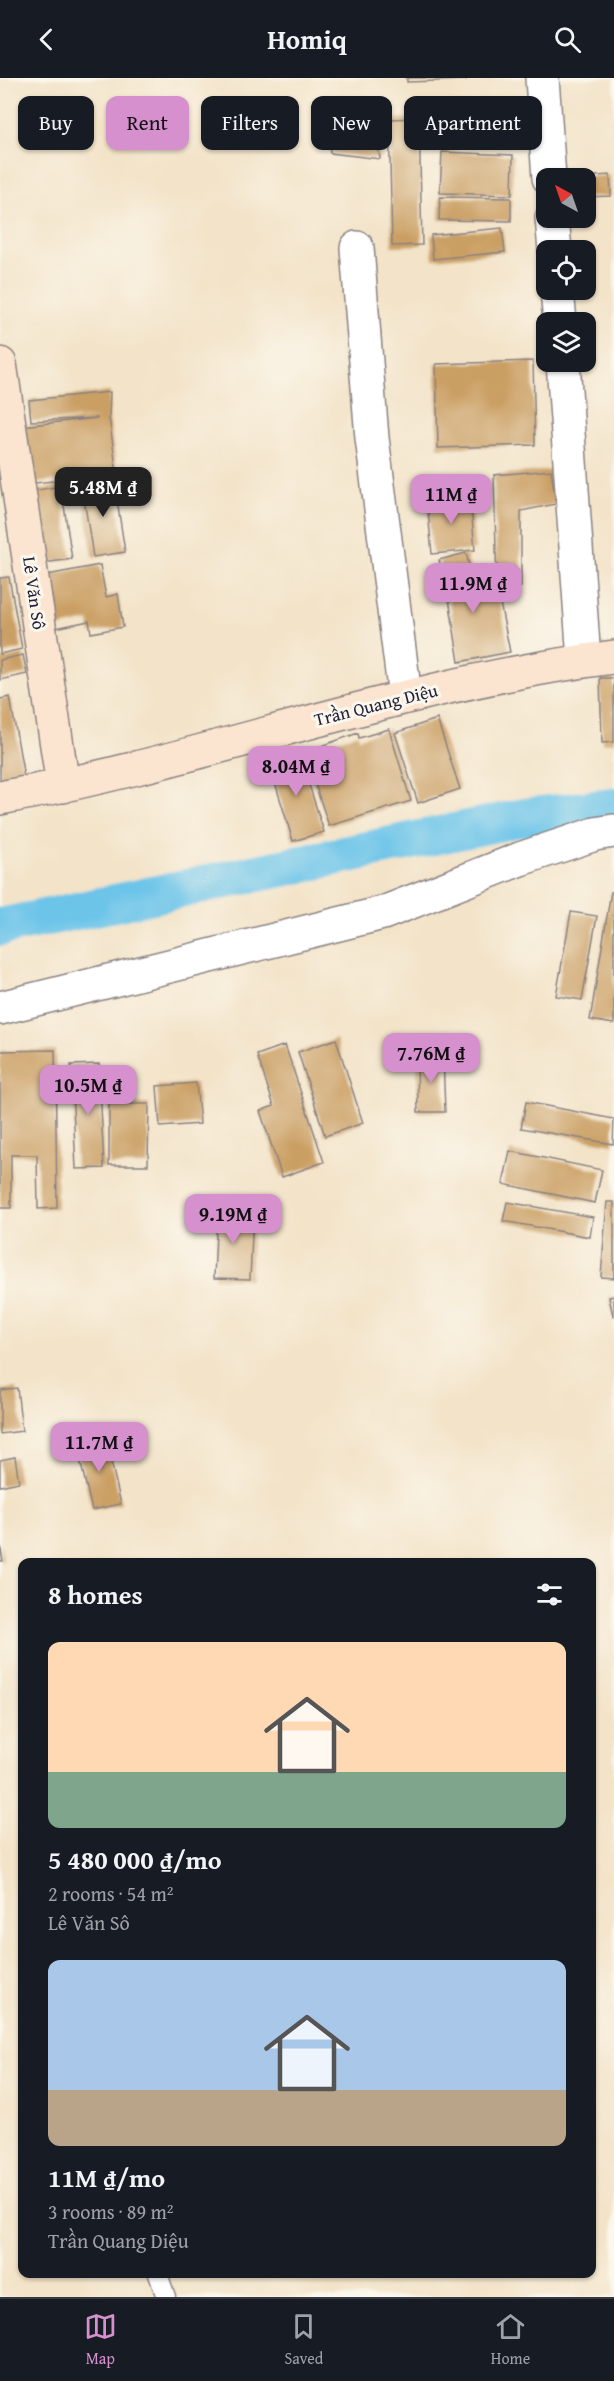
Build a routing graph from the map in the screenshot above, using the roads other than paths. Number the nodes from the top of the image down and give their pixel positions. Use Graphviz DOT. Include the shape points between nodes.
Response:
graph roads {
  1 [pos="542,78"];
  2 [pos="548,168"];
  3 [pos="357,248"];
  4 [pos="0,364"];
  5 [pos="563,372"];
  6 [pos="599,659"];
  7 [pos="405,696"];
  8 [pos="63,786"];
  9 [pos="0,798"];
  10 [pos="614,831"];
  11 [pos="0,1008"];
  12 [pos="159,2278"];
  13 [pos="166,2297"];
  1 -- 2 [label="street"];
  3 -- 7 [label="street" via="372,438"];
  4 -- 8 [label="street, Lê Văn Sô"];
  5 -- 6 [label="street"];
  6 -- 7 [label="street, Trần Quang Diệu"];
  7 -- 8 [label="street, Trần Quang Diệu"];
  8 -- 9 [label="street, Trần Quang Diệu"];
  10 -- 11 [label="street" via="520,859 383,913"];
  12 -- 13 [label="lane"];
}
